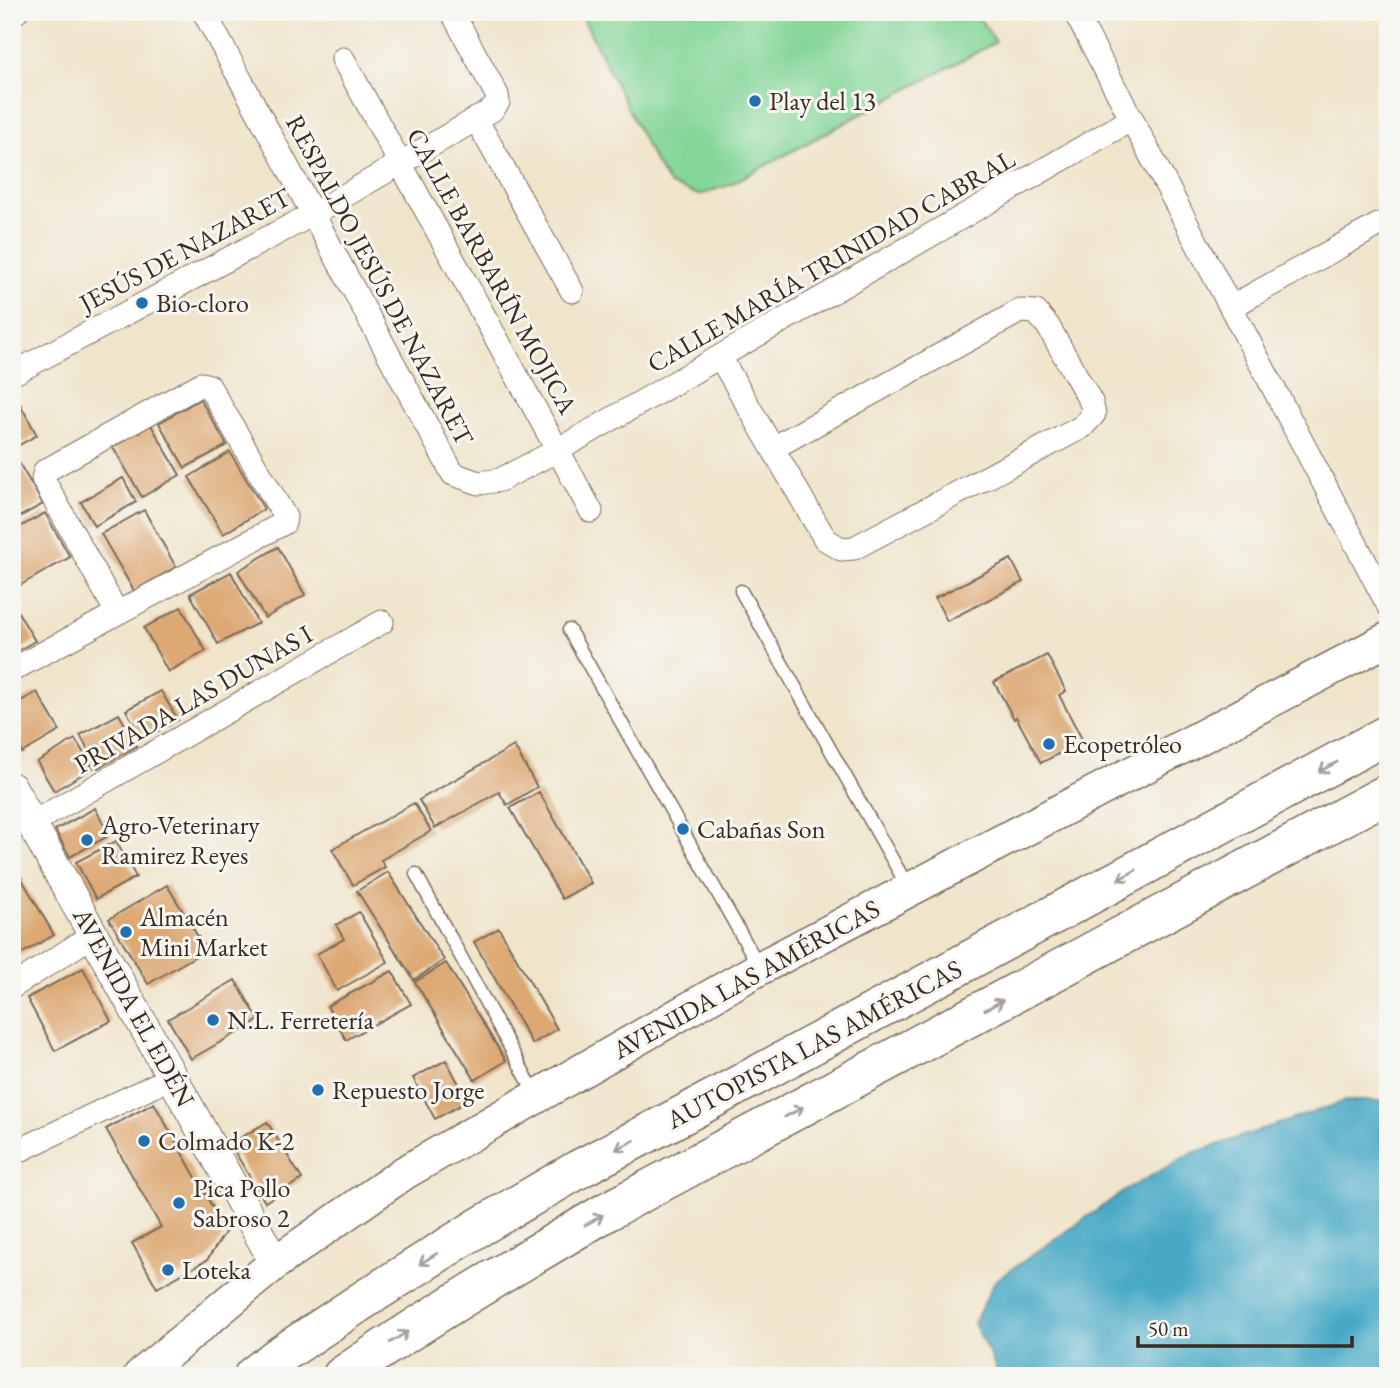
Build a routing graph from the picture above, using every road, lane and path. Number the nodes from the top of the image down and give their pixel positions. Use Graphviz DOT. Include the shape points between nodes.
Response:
graph roads {
  1 [pos="204,12"];
  2 [pos="452,12"];
  3 [pos="1075,12"];
  4 [pos="343,59"];
  5 [pos="484,114"];
  6 [pos="1132,120"];
  7 [pos="400,163"];
  8 [pos="313,214"];
  9 [pos="1380,224"];
  10 [pos="572,292"];
  11 [pos="1231,307"];
  12 [pos="720,357"];
  13 [pos="12,374"];
  14 [pos="773,448"];
  15 [pos="558,450"];
  16 [pos="592,511"];
  17 [pos="741,591"];
  18 [pos="1388,606"];
  19 [pos="117,613"];
  20 [pos="382,622"];
  21 [pos="569,630"];
  22 [pos="1388,639"];
  23 [pos="12,670"];
  24 [pos="1388,734"];
  25 [pos="12,788"];
  26 [pos="1388,793"];
  27 [pos="32,823"];
  28 [pos="416,874"];
  29 [pos="910,889"];
  30 [pos="93,935"];
  31 [pos="760,968"];
  32 [pos="12,987"];
  33 [pos="172,1077"];
  34 [pos="537,1097"];
  35 [pos="12,1154"];
  36 [pos="275,1263"];
  37 [pos="140,1376"];
  38 [pos="253,1376"];
  39 [pos="342,1376"];
  1 -- 8 [label="street, RESPALDO JESÚS DE NAZARET"];
  2 -- 5 [label="street" via="497,95 498,102"];
  3 -- 6 [label="street"];
  4 -- 7 [label="street, CALLE BARBARÍN MOJICA"];
  5 -- 7 [label="street, JESÚS DE NAZARET"];
  5 -- 10 [label="street"];
  6 -- 11 [label="street"];
  6 -- 12 [label="street, CALLE MARÍA TRINIDAD CABRAL"];
  7 -- 8 [label="street, JESÚS DE NAZARET"];
  7 -- 15 [label="street, CALLE BARBARÍN MOJICA"];
  8 -- 13 [label="street, JESÚS DE NAZARET"];
  8 -- 15 [label="street, RESPALDO JESÚS DE NAZARET" via="453,474 479,483 500,480"];
  9 -- 11 [label="street"];
  11 -- 18 [label="street"];
  12 -- 14 [label="street"];
  12 -- 15 [label="street, CALLE MARÍA TRINIDAD CABRAL"];
  14 -- 14 [label="street" via="825,540 841,549 854,548 1082,427 1094,414 1048,326 1036,312 1020,311"];
  15 -- 16 [label="street, CALLE BARBARÍN MOJICA"];
  17 -- 29 [label="lane"];
  19 -- 19 [label="street" via="284,523 285,517 205,384 43,475"];
  19 -- 23 [label="street"];
  20 -- 27 [label="street, PRIVADA LAS DUNAS I"];
  21 -- 31 [label="lane"];
  22 -- 29 [label="main road, AVENIDA LAS AMÉRICAS"];
  24 -- 38 [label="highway, AUTOPISTA LAS AMÉRICAS, one-way" via="579,1169 376,1292"];
  25 -- 27 [label="street, AVENIDA EL EDÉN"];
  39 -- 26 [label="highway, AUTOPISTA LAS AMÉRICAS, one-way" via="503,1272 608,1211"];
  27 -- 30 [label="street, AVENIDA EL EDÉN"];
  28 -- 34 [label="lane"];
  29 -- 31 [label="main road, AVENIDA LAS AMÉRICAS"];
  30 -- 32 [label="street"];
  30 -- 33 [label="street, AVENIDA EL EDÉN"];
  31 -- 34 [label="main road, AVENIDA LAS AMÉRICAS"];
  33 -- 35 [label="street"];
  33 -- 36 [label="street, AVENIDA EL EDÉN"];
  34 -- 36 [label="main road, AVENIDA LAS AMÉRICAS" via="404,1173"];
  36 -- 37 [label="main road, AVENIDA LAS AMÉRICAS"];
}
